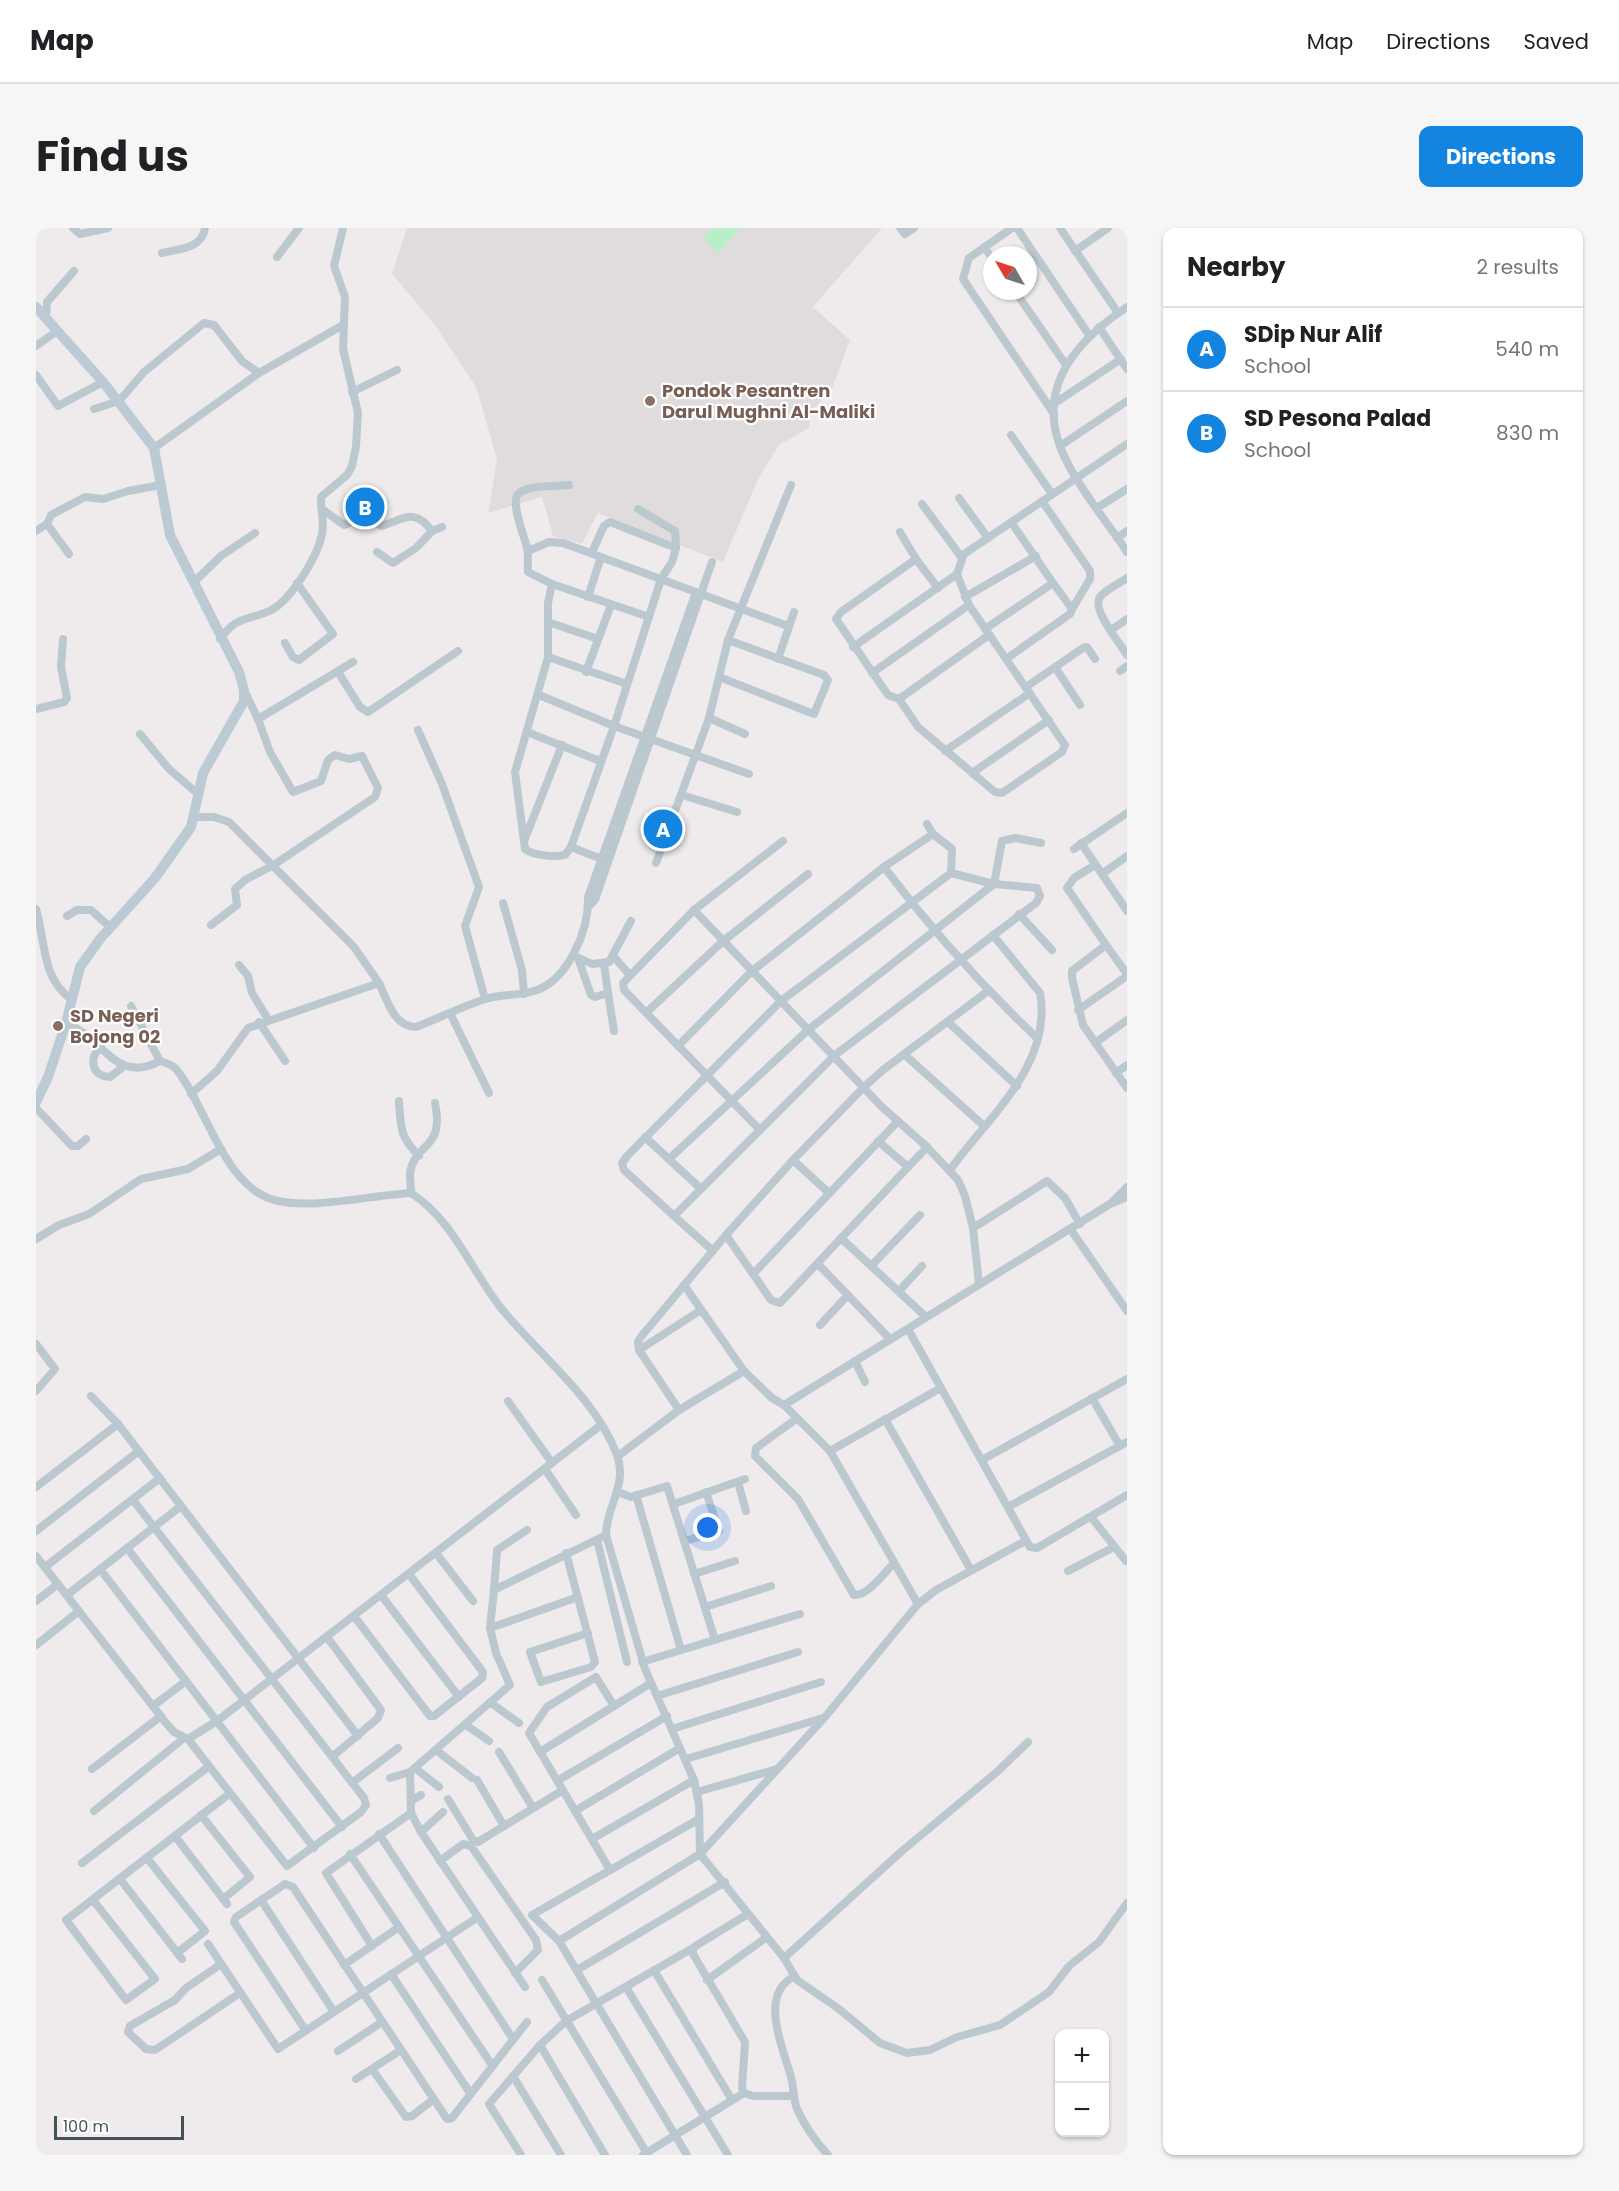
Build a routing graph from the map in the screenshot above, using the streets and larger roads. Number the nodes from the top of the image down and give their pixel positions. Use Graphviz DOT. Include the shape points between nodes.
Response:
graph roads {
  1 [pos="73,228"];
  2 [pos="205,228"];
  3 [pos="299,228"];
  4 [pos="343,228"];
  5 [pos="900,228"];
  6 [pos="914,228"];
  7 [pos="1012,228"];
  8 [pos="1017,228"];
  9 [pos="1060,228"];
  10 [pos="1108,228"];
  11 [pos="103,229"];
  12 [pos="985,246"];
  13 [pos="983,248"];
  14 [pos="1075,251"];
  15 [pos="162,253"];
  16 [pos="277,257"];
  17 [pos="74,271"];
  18 [pos="1021,300"];
  19 [pos="36,307"];
  20 [pos="1127,307"];
  21 [pos="1118,313"];
  22 [pos="46,318"];
  23 [pos="343,326"];
  24 [pos="1099,327"];
  25 [pos="57,331"];
  26 [pos="1089,335"];
  27 [pos="36,346"];
  28 [pos="1120,359"];
  29 [pos="1066,365"];
  30 [pos="1127,369"];
  31 [pos="397,370"];
  32 [pos="259,373"];
  33 [pos="36,375"];
  34 [pos="103,382"];
  35 [pos="352,392"];
  36 [pos="119,401"];
  37 [pos="1127,401"];
  38 [pos="1055,403"];
  39 [pos="94,409"];
  40 [pos="1054,414"];
  41 [pos="1011,435"];
  42 [pos="1127,444"];
  43 [pos="1060,446"];
  44 [pos="154,448"];
  45 [pos="1077,477"];
  46 [pos="161,485"];
  47 [pos="569,485"];
  48 [pos="791,485"];
  49 [pos="1127,489"];
  50 [pos="1052,494"];
  51 [pos="959,498"];
  52 [pos="1042,501"];
  53 [pos="922,504"];
  54 [pos="1098,508"];
  55 [pos="322,509"];
  56 [pos="638,509"];
  57 [pos="1011,522"];
  58 [pos="46,524"];
  59 [pos="442,526"];
  60 [pos="36,531"];
  61 [pos="432,531"];
  62 [pos="1127,531"];
  63 [pos="900,532"];
  64 [pos="255,533"];
  65 [pos="988,538"];
  66 [pos="1117,538"];
  67 [pos="676,548"];
  68 [pos="528,551"];
  69 [pos="377,552"];
  70 [pos="592,552"];
  71 [pos="1127,552"];
  72 [pos="69,554"];
  73 [pos="1036,556"];
  74 [pos="601,557"];
  75 [pos="962,558"];
  76 [pos="916,559"];
  77 [pos="712,562"];
  78 [pos="957,574"];
  79 [pos="1127,578"];
  80 [pos="661,579"];
  81 [pos="195,581"];
  82 [pos="297,583"];
  83 [pos="1053,583"];
  84 [pos="552,584"];
  85 [pos="938,588"];
  86 [pos="699,594"];
  87 [pos="588,597"];
  88 [pos="965,597"];
  89 [pos="611,605"];
  90 [pos="969,605"];
  91 [pos="1072,609"];
  92 [pos="741,610"];
  93 [pos="794,612"];
  94 [pos="649,617"];
  95 [pos="1127,619"];
  96 [pos="548,622"];
  97 [pos="788,626"];
  98 [pos="1111,630"];
  99 [pos="987,632"];
  100 [pos="63,639"];
  101 [pos="220,639"];
  102 [pos="598,639"];
  103 [pos="728,640"];
  104 [pos="285,643"];
  105 [pos="853,647"];
  106 [pos="459,651"];
  107 [pos="1127,655"];
  108 [pos="548,657"];
  109 [pos="778,659"];
  110 [pos="1006,659"];
  111 [pos="1095,659"];
  112 [pos="353,662"];
  113 [pos="1055,667"];
  114 [pos="338,672"];
  115 [pos="586,672"];
  116 [pos="872,673"];
  117 [pos="719,677"];
  118 [pos="627,684"];
  119 [pos="244,690"];
  120 [pos="1028,690"];
  121 [pos="539,695"];
  122 [pos="898,699"];
  123 [pos="1080,705"];
  124 [pos="36,709"];
  125 [pos="709,718"];
  126 [pos="258,719"];
  127 [pos="1049,720"];
  128 [pos="614,726"];
  129 [pos="418,730"];
  130 [pos="527,732"];
  131 [pos="140,734"];
  132 [pos="745,734"];
  133 [pos="647,736"];
  134 [pos="562,745"];
  135 [pos="945,750"];
  136 [pos="696,755"];
  137 [pos="600,761"];
  138 [pos="972,773"];
  139 [pos="749,774"];
  140 [pos="198,794"];
  141 [pos="682,795"];
  142 [pos="737,812"];
  143 [pos="1127,813"];
  144 [pos="194,817"];
  145 [pos="927,824"];
  146 [pos="933,834"];
  147 [pos="783,841"];
  148 [pos="524,842"];
  149 [pos="1041,843"];
  150 [pos="570,847"];
  151 [pos="1127,856"];
  152 [pos="604,860"];
  153 [pos="656,863"];
  154 [pos="1095,865"];
  155 [pos="272,866"];
  156 [pos="884,867"];
  157 [pos="951,873"];
  158 [pos="808,874"];
  159 [pos="1102,874"];
  160 [pos="994,884"];
  161 [pos="911,902"];
  162 [pos="503,903"];
  163 [pos="1126,906"];
  164 [pos="36,909"];
  165 [pos="694,910"];
  166 [pos="1018,914"];
  167 [pos="67,916"];
  168 [pos="631,921"];
  169 [pos="211,925"];
  170 [pos="111,928"];
  171 [pos="934,932"];
  172 [pos="993,934"];
  173 [pos="722,942"];
  174 [pos="1106,945"];
  175 [pos="1052,950"];
  176 [pos="576,956"];
  177 [pos="614,957"];
  178 [pos="961,960"];
  179 [pos="604,964"];
  180 [pos="238,965"];
  181 [pos="751,972"];
  182 [pos="629,974"];
  183 [pos="1127,975"];
  184 [pos="379,983"];
  185 [pos="988,992"];
  186 [pos="608,993"];
  187 [pos="524,994"];
  188 [pos="485,999"];
  189 [pos="72,1000"];
  190 [pos="781,1001"];
  191 [pos="131,1006"];
  192 [pos="1078,1010"];
  193 [pos="647,1012"];
  194 [pos="450,1013"];
  195 [pos="1127,1020"];
  196 [pos="264,1021"];
  197 [pos="948,1022"];
  198 [pos="66,1023"];
  199 [pos="808,1030"];
  200 [pos="614,1031"];
  201 [pos="1037,1038"];
  202 [pos="1095,1042"];
  203 [pos="678,1046"];
  204 [pos="100,1047"];
  205 [pos="835,1055"];
  206 [pos="905,1055"];
  207 [pos="160,1061"];
  208 [pos="285,1061"];
  209 [pos="1127,1065"];
  210 [pos="124,1066"];
  211 [pos="1116,1073"];
  212 [pos="707,1076"];
  213 [pos="1017,1086"];
  214 [pos="864,1087"];
  215 [pos="1127,1088"];
  216 [pos="489,1093"];
  217 [pos="191,1094"];
  218 [pos="399,1101"];
  219 [pos="730,1101"];
  220 [pos="36,1102"];
  221 [pos="435,1103"];
  222 [pos="36,1108"];
  223 [pos="898,1121"];
  224 [pos="984,1126"];
  225 [pos="760,1130"];
  226 [pos="645,1137"];
  227 [pos="86,1139"];
  228 [pos="878,1141"];
  229 [pos="927,1147"];
  230 [pos="221,1149"];
  231 [pos="419,1156"];
  232 [pos="669,1159"];
  233 [pos="793,1160"];
  234 [pos="908,1167"];
  235 [pos="950,1170"];
  236 [pos="1127,1187"];
  237 [pos="700,1188"];
  238 [pos="411,1193"];
  239 [pos="829,1193"];
  240 [pos="1127,1197"];
  241 [pos="1110,1204"];
  242 [pos="920,1215"];
  243 [pos="674,1216"];
  244 [pos="1080,1224"];
  245 [pos="974,1228"];
  246 [pos="1071,1230"];
  247 [pos="726,1235"];
  248 [pos="842,1238"];
  249 [pos="36,1239"];
  250 [pos="712,1250"];
  251 [pos="818,1264"];
  252 [pos="872,1265"];
  253 [pos="922,1266"];
  254 [pos="754,1273"];
  255 [pos="979,1284"];
  256 [pos="684,1285"];
  257 [pos="899,1291"];
  258 [pos="848,1295"];
  259 [pos="701,1310"];
  260 [pos="1127,1311"];
  261 [pos="926,1317"];
  262 [pos="820,1325"];
  263 [pos="908,1329"];
  264 [pos="890,1339"];
  265 [pos="36,1344"];
  266 [pos="639,1350"];
  267 [pos="855,1361"];
  268 [pos="744,1371"];
  269 [pos="1127,1379"];
  270 [pos="865,1382"];
  271 [pos="939,1389"];
  272 [pos="36,1391"];
  273 [pos="91,1396"];
  274 [pos="1092,1398"];
  275 [pos="508,1401"];
  276 [pos="784,1405"];
  277 [pos="679,1410"];
  278 [pos="796,1419"];
  279 [pos="885,1419"];
  280 [pos="118,1424"];
  281 [pos="601,1425"];
  282 [pos="1123,1444"];
  283 [pos="139,1451"];
  284 [pos="830,1451"];
  285 [pos="618,1456"];
  286 [pos="982,1460"];
  287 [pos="552,1463"];
  288 [pos="544,1469"];
  289 [pos="160,1478"];
  290 [pos="36,1487"];
  291 [pos="618,1492"];
  292 [pos="706,1492"];
  293 [pos="636,1495"];
  294 [pos="1127,1495"];
  295 [pos="133,1500"];
  296 [pos="674,1504"];
  297 [pos="181,1506"];
  298 [pos="1008,1507"];
  299 [pos="746,1511"];
  300 [pos="576,1515"];
  301 [pos="1091,1517"];
  302 [pos="154,1527"];
  303 [pos="527,1530"];
  304 [pos="36,1531"];
  305 [pos="606,1535"];
  306 [pos="597,1540"];
  307 [pos="685,1541"];
  308 [pos="1025,1541"];
  309 [pos="1114,1547"];
  310 [pos="127,1548"];
  311 [pos="436,1553"];
  312 [pos="566,1553"];
  313 [pos="36,1556"];
  314 [pos="735,1561"];
  315 [pos="1125,1562"];
  316 [pos="894,1563"];
  317 [pos="45,1567"];
  318 [pos="100,1569"];
  319 [pos="971,1570"];
  320 [pos="1068,1571"];
  321 [pos="409,1574"];
  322 [pos="694,1574"];
  323 [pos="58,1584"];
  324 [pos="771,1586"];
  325 [pos="494,1590"];
  326 [pos="67,1595"];
  327 [pos="381,1595"];
  328 [pos="578,1597"];
  329 [pos="36,1601"];
  330 [pos="472,1601"];
  331 [pos="918,1604"];
  332 [pos="705,1607"];
  333 [pos="79,1611"];
  334 [pos="800,1614"];
  335 [pos="354,1616"];
  336 [pos="490,1628"];
  337 [pos="588,1633"];
  338 [pos="327,1637"];
  339 [pos="715,1640"];
  340 [pos="36,1645"];
  341 [pos="681,1650"];
  342 [pos="798,1652"];
  343 [pos="298,1658"];
  344 [pos="627,1662"];
  345 [pos="642,1662"];
  346 [pos="271,1679"];
  347 [pos="186,1681"];
  348 [pos="821,1682"];
  349 [pos="651,1683"];
  350 [pos="657,1696"];
  351 [pos="459,1697"];
  352 [pos="244,1700"];
  353 [pos="491,1703"];
  354 [pos="153,1706"];
  355 [pos="614,1706"];
  356 [pos="161,1716"];
  357 [pos="667,1716"];
  358 [pos="825,1717"];
  359 [pos="217,1721"];
  360 [pos="519,1723"];
  361 [pos="466,1725"];
  362 [pos="672,1729"];
  363 [pos="358,1736"];
  364 [pos="186,1739"];
  365 [pos="489,1741"];
  366 [pos="1028,1742"];
  367 [pos="398,1748"];
  368 [pos="681,1748"];
  369 [pos="436,1750"];
  370 [pos="499,1752"];
  371 [pos="540,1752"];
  372 [pos="332,1757"];
  373 [pos="686,1759"];
  374 [pos="208,1767"];
  375 [pos="92,1769"];
  376 [pos="778,1769"];
  377 [pos="412,1770"];
  378 [pos="390,1778"];
  379 [pos="694,1780"];
  380 [pos="557,1781"];
  381 [pos="352,1783"];
  382 [pos="439,1788"];
  383 [pos="563,1790"];
  384 [pos="697,1792"];
  385 [pos="229,1794"];
  386 [pos="421,1796"];
  387 [pos="448,1799"];
  388 [pos="411,1801"];
  389 [pos="533,1808"];
  390 [pos="94,1811"];
  391 [pos="575,1811"];
  392 [pos="443,1812"];
  393 [pos="411,1813"];
  394 [pos="201,1815"];
  395 [pos="699,1819"];
  396 [pos="504,1826"];
  397 [pos="342,1827"];
  398 [pos="421,1832"];
  399 [pos="380,1834"];
  400 [pos="175,1836"];
  401 [pos="592,1839"];
  402 [pos="314,1848"];
  403 [pos="350,1854"];
  404 [pos="700,1854"];
  405 [pos="147,1858"];
  406 [pos="440,1861"];
  407 [pos="82,1863"];
  408 [pos="610,1870"];
  409 [pos="120,1879"];
  410 [pos="724,1882"];
  411 [pos="93,1900"];
  412 [pos="261,1900"];
  413 [pos="1127,1903"];
  414 [pos="748,1914"];
  415 [pos="478,1917"];
  416 [pos="399,1927"];
  417 [pos="447,1937"];
  418 [pos="766,1937"];
  419 [pos="559,1941"];
  420 [pos="208,1944"];
  421 [pos="372,1946"];
  422 [pos="693,1948"];
  423 [pos="419,1956"];
  424 [pos="784,1958"];
  425 [pos="221,1964"];
  426 [pos="344,1965"];
  427 [pos="577,1970"];
  428 [pos="654,1970"];
  429 [pos="515,1973"];
  430 [pos="391,1974"];
  431 [pos="795,1976"];
  432 [pos="542,1980"];
  433 [pos="707,1980"];
  434 [pos="525,1987"];
  435 [pos="626,1987"];
  436 [pos="240,1993"];
  437 [pos="363,1993"];
  438 [pos="597,2003"];
  439 [pos="334,2012"];
  440 [pos="566,2021"];
  441 [pos="382,2022"];
  442 [pos="527,2022"];
  443 [pos="306,2031"];
  444 [pos="513,2039"];
  445 [pos="540,2045"];
  446 [pos="401,2050"];
  447 [pos="338,2051"];
  448 [pos="492,2065"];
  449 [pos="372,2068"];
  450 [pos="513,2076"];
  451 [pos="356,2079"];
  452 [pos="470,2093"];
  453 [pos="744,2093"];
  454 [pos="794,2096"];
  455 [pos="434,2099"];
  456 [pos="732,2100"];
  457 [pos="706,2117"];
  458 [pos="675,2135"];
  459 [pos="646,2154"];
  460 [pos="521,2155"];
  461 [pos="561,2155"];
  462 [pos="605,2155"];
  463 [pos="687,2155"];
  464 [pos="728,2155"];
  465 [pos="828,2155"];
  1 -- 11 [label="street" via="80,234"];
  2 -- 15 [label="street" via="196,244"];
  3 -- 16 [label="street"];
  4 -- 23 [label="street" via="334,266 345,297"];
  5 -- 6 [label="street" via="905,234"];
  7 -- 12 [label="street"];
  8 -- 26 [label="street"];
  9 -- 14 [label="street"];
  10 -- 14 [label="street"];
  13 -- 40 [label="street" via="969,258 963,279"];
  14 -- 21 [label="street"];
  17 -- 22 [label="street" via="47,302"];
  18 -- 29 [label="street"];
  19 -- 22 [label="street"];
  20 -- 21 [label="street"];
  21 -- 24 [label="street"];
  22 -- 25 [label="street"];
  23 -- 32 [label="street"];
  23 -- 35 [label="street" via="343,349"];
  24 -- 26 [label="street"];
  24 -- 28 [label="street"];
  25 -- 27 [label="street"];
  25 -- 34 [label="street"];
  26 -- 29 [label="street"];
  28 -- 30 [label="street"];
  28 -- 38 [label="street"];
  29 -- 38 [label="street" via="1056,387"];
  31 -- 35 [label="street"];
  32 -- 36 [label="street" via="242,361 209,322 199,325 144,372"];
  32 -- 44 [label="street"];
  33 -- 34 [label="street" via="58,406"];
  34 -- 36 [label="street"];
  35 -- 55 [label="street" via="358,413 355,458 347,475 321,497"];
  36 -- 39 [label="street"];
  36 -- 44 [label="street"];
  37 -- 43 [label="street"];
  38 -- 40 [label="street"];
  40 -- 43 [label="street"];
  41 -- 50 [label="street"];
  42 -- 45 [label="street"];
  43 -- 45 [label="street"];
  44 -- 46 [label="street"];
  45 -- 50 [label="street"];
  45 -- 54 [label="street"];
  46 -- 58 [label="street" via="103,499 85,496 51,515"];
  46 -- 81 [label="street" via="170,535"];
  47 -- 68 [label="street" via="518,494 516,506"];
  48 -- 92 [label="street"];
  49 -- 54 [label="street"];
  50 -- 52 [label="street"];
  51 -- 65 [label="street"];
  52 -- 57 [label="street"];
  52 -- 91 [label="street" via="1090,571 1090,579"];
  53 -- 75 [label="street"];
  54 -- 66 [label="street"];
  55 -- 61 [label="street" via="344,525 365,516 382,525 412,516 420,518"];
  55 -- 82 [label="street" via="322,534"];
  56 -- 67 [label="street" via="675,531"];
  57 -- 65 [label="street"];
  57 -- 73 [label="street"];
  58 -- 60 [label="street"];
  58 -- 72 [label="street"];
  59 -- 61 [label="street"];
  61 -- 69 [label="street" via="393,563"];
  62 -- 66 [label="street"];
  63 -- 76 [label="street"];
  64 -- 81 [label="street" via="221,556"];
  65 -- 75 [label="street"];
  66 -- 71 [label="street"];
  67 -- 70 [label="street" via="610,522 601,530"];
  67 -- 80 [label="street"];
  68 -- 70 [label="street" via="549,542"];
  68 -- 84 [label="street" via="530,575"];
  70 -- 74 [label="street"];
  73 -- 83 [label="street"];
  73 -- 88 [label="street"];
  74 -- 80 [label="street"];
  74 -- 87 [label="street"];
  75 -- 78 [label="street"];
  76 -- 85 [label="street"];
  76 -- 105 [label="street" via="841,612 836,619"];
  77 -- 86 [label="street"];
  78 -- 85 [label="street"];
  78 -- 88 [label="street"];
  79 -- 98 [label="street" via="1097,602 1098,611"];
  80 -- 86 [label="street"];
  80 -- 94 [label="street"];
  81 -- 101 [label="street"];
  82 -- 101 [label="street" via="276,607 230,625"];
  82 -- 104 [label="street" via="333,634 299,660"];
  83 -- 91 [label="street"];
  83 -- 99 [label="street"];
  84 -- 87 [label="street"];
  84 -- 96 [label="street"];
  85 -- 105 [label="street"];
  86 -- 92 [label="street"];
  86 -- 133 [label="street"];
  87 -- 89 [label="street"];
  88 -- 90 [label="street"];
  89 -- 94 [label="street"];
  89 -- 102 [label="street"];
  90 -- 99 [label="street"];
  90 -- 116 [label="street"];
  91 -- 110 [label="street"];
  92 -- 97 [label="street"];
  92 -- 103 [label="street"];
  93 -- 97 [label="street"];
  94 -- 118 [label="street"];
  95 -- 98 [label="street"];
  96 -- 102 [label="street"];
  96 -- 108 [label="street"];
  97 -- 109 [label="street"];
  98 -- 107 [label="street"];
  99 -- 110 [label="street"];
  99 -- 122 [label="street"];
  100 -- 124 [label="street" via="61,667 67,698"];
  101 -- 119 [label="street" via="239,672"];
  102 -- 115 [label="street"];
  103 -- 109 [label="street"];
  103 -- 117 [label="street"];
  105 -- 116 [label="street"];
  106 -- 114 [label="street" via="367,713"];
  108 -- 115 [label="street"];
  108 -- 121 [label="street"];
  109 -- 117 [label="street" via="826,676 828,680 815,713"];
  110 -- 120 [label="street"];
  111 -- 113 [label="street" via="1087,647"];
  112 -- 114 [label="street"];
  113 -- 120 [label="street"];
  113 -- 123 [label="street"];
  114 -- 126 [label="street"];
  115 -- 118 [label="street"];
  116 -- 122 [label="street" via="888,695"];
  117 -- 125 [label="street"];
  118 -- 128 [label="street"];
  119 -- 126 [label="street"];
  119 -- 140 [label="street" via="241,709 203,773"];
  120 -- 127 [label="street"];
  120 -- 135 [label="street"];
  121 -- 128 [label="street"];
  121 -- 130 [label="street"];
  122 -- 135 [label="street" via="918,727"];
  125 -- 132 [label="street"];
  125 -- 136 [label="street"];
  126 -- 155 [label="street" via="270,752 293,792 321,781 328,760 335,754 350,759 362,756 377,782 375,797"];
  127 -- 138 [label="street"];
  127 -- 138 [label="street" via="1065,745 1054,758 1002,793 995,792"];
  128 -- 133 [label="street"];
  128 -- 137 [label="street"];
  129 -- 188 [label="street" via="479,887 465,926"];
  130 -- 134 [label="street"];
  130 -- 148 [label="street" via="515,772"];
  131 -- 140 [label="street" via="169,769"];
  133 -- 136 [label="street"];
  133 -- 152 [label="street"];
  134 -- 137 [label="street"];
  134 -- 148 [label="street"];
  135 -- 138 [label="street"];
  136 -- 139 [label="street"];
  136 -- 141 [label="street"];
  137 -- 150 [label="street"];
  140 -- 144 [label="street"];
  141 -- 142 [label="street"];
  141 -- 153 [label="street"];
  143 -- 154 [label="street" via="1077,846"];
  144 -- 155 [label="street" via="229,822"];
  144 -- 170 [label="street" via="175,853"];
  145 -- 146 [label="street"];
  146 -- 156 [label="street"];
  146 -- 157 [label="street" via="952,849"];
  147 -- 165 [label="street"];
  148 -- 150 [label="street" via="531,853 560,856"];
  149 -- 160 [label="street" via="1015,838 1002,841"];
  150 -- 152 [label="street"];
  151 -- 159 [label="street"];
  152 -- 176 [label="street" via="588,897"];
  154 -- 159 [label="street"];
  154 -- 174 [label="street" via="1074,878 1067,888"];
  155 -- 169 [label="street" via="236,888 238,903"];
  155 -- 184 [label="street" via="354,947"];
  156 -- 161 [label="street"];
  156 -- 181 [label="street"];
  157 -- 160 [label="street"];
  157 -- 161 [label="street"];
  158 -- 173 [label="street"];
  159 -- 163 [label="street"];
  160 -- 166 [label="street" via="1040,890 1036,903"];
  160 -- 171 [label="street"];
  161 -- 171 [label="street"];
  161 -- 190 [label="street"];
  162 -- 187 [label="street" via="522,970"];
  164 -- 189 [label="street" via="49,972 57,989"];
  165 -- 173 [label="street"];
  165 -- 182 [label="street"];
  166 -- 172 [label="street"];
  166 -- 175 [label="street"];
  167 -- 170 [label="street" via="77,910 91,910"];
  168 -- 177 [label="street"];
  170 -- 189 [label="street" via="80,967"];
  171 -- 178 [label="street"];
  171 -- 199 [label="street"];
  172 -- 178 [label="street"];
  172 -- 201 [label="street" via="1040,993"];
  173 -- 181 [label="street"];
  173 -- 193 [label="street"];
  174 -- 183 [label="street"];
  174 -- 192 [label="street" via="1072,971"];
  176 -- 179 [label="street" via="592,964"];
  176 -- 186 [label="street" via="591,995"];
  176 -- 187 [label="street" via="549,986"];
  177 -- 179 [label="street"];
  177 -- 182 [label="street"];
  178 -- 185 [label="street"];
  178 -- 205 [label="street"];
  179 -- 186 [label="street"];
  180 -- 196 [label="street" via="248,976"];
  181 -- 190 [label="street"];
  181 -- 203 [label="street"];
  182 -- 193 [label="street" via="624,990"];
  183 -- 192 [label="street"];
  184 -- 194 [label="street" via="394,1014 410,1027"];
  184 -- 196 [label="street"];
  185 -- 197 [label="street"];
  185 -- 201 [label="street"];
  186 -- 200 [label="street"];
  187 -- 188 [label="street"];
  188 -- 194 [label="street"];
  189 -- 198 [label="street"];
  190 -- 199 [label="street"];
  190 -- 212 [label="street"];
  191 -- 207 [label="street"];
  192 -- 202 [label="street"];
  193 -- 203 [label="street"];
  194 -- 216 [label="street"];
  195 -- 202 [label="street"];
  196 -- 208 [label="street"];
  196 -- 217 [label="street" via="241,1035 217,1071"];
  197 -- 206 [label="street"];
  197 -- 213 [label="street"];
  198 -- 204 [label="street"];
  198 -- 220 [label="street"];
  199 -- 205 [label="street"];
  199 -- 219 [label="street"];
  201 -- 213 [label="street"];
  202 -- 211 [label="street"];
  203 -- 212 [label="street"];
  204 -- 210 [label="street"];
  204 -- 210 [label="street" via="92,1060 99,1074 110,1077"];
  205 -- 214 [label="street"];
  205 -- 225 [label="street"];
  206 -- 214 [label="street"];
  206 -- 224 [label="street"];
  207 -- 210 [label="street" via="145,1069"];
  207 -- 217 [label="street" via="176,1069"];
  209 -- 211 [label="street"];
  211 -- 215 [label="street"];
  212 -- 219 [label="street"];
  212 -- 226 [label="street"];
  213 -- 224 [label="street"];
  214 -- 223 [label="street"];
  214 -- 233 [label="street"];
  217 -- 230 [label="street"];
  218 -- 231 [label="street" via="401,1131"];
  219 -- 225 [label="street"];
  219 -- 232 [label="street"];
  221 -- 231 [label="street" via="437,1132"];
  222 -- 227 [label="street" via="72,1146"];
  223 -- 228 [label="street"];
  223 -- 229 [label="street"];
  224 -- 235 [label="street"];
  225 -- 237 [label="street"];
  226 -- 232 [label="street"];
  226 -- 243 [label="street" via="622,1163 624,1170"];
  228 -- 234 [label="street"];
  228 -- 239 [label="street"];
  229 -- 234 [label="street"];
  229 -- 235 [label="street"];
  230 -- 238 [label="street" via="256,1191 280,1202"];
  230 -- 249 [label="street" via="189,1169 141,1179 89,1214"];
  231 -- 238 [label="street" via="410,1173"];
  232 -- 237 [label="street"];
  233 -- 239 [label="street"];
  233 -- 247 [label="street"];
  234 -- 248 [label="street"];
  235 -- 245 [label="street" via="962,1188"];
  236 -- 241 [label="street"];
  237 -- 243 [label="street"];
  238 -- 281 [label="street" via="435,1212 500,1306 580,1394"];
  239 -- 254 [label="street"];
  240 -- 241 [label="street"];
  241 -- 244 [label="street"];
  242 -- 252 [label="street"];
  243 -- 250 [label="street"];
  244 -- 245 [label="street" via="1065,1198 1047,1181"];
  244 -- 246 [label="street"];
  245 -- 255 [label="street"];
  246 -- 255 [label="street"];
  246 -- 260 [label="street"];
  247 -- 250 [label="street"];
  247 -- 254 [label="street"];
  248 -- 251 [label="street"];
  248 -- 252 [label="street"];
  250 -- 256 [label="street"];
  251 -- 254 [label="street" via="780,1303 771,1300"];
  251 -- 258 [label="street"];
  252 -- 257 [label="street"];
  253 -- 257 [label="street"];
  255 -- 261 [label="street"];
  256 -- 259 [label="street"];
  256 -- 266 [label="street" via="640,1338"];
  257 -- 261 [label="street"];
  258 -- 262 [label="street"];
  258 -- 264 [label="street"];
  259 -- 266 [label="street"];
  259 -- 268 [label="street"];
  261 -- 263 [label="street"];
  263 -- 264 [label="street"];
  263 -- 271 [label="street"];
  264 -- 267 [label="street"];
  265 -- 272 [label="street" via="55,1369"];
  266 -- 277 [label="street"];
  267 -- 270 [label="street"];
  267 -- 276 [label="street"];
  268 -- 276 [label="street"];
  268 -- 277 [label="street"];
  269 -- 274 [label="street"];
  271 -- 279 [label="street"];
  271 -- 286 [label="street"];
  273 -- 280 [label="street"];
  274 -- 282 [label="street"];
  274 -- 286 [label="street"];
  275 -- 287 [label="street"];
  276 -- 278 [label="street"];
  277 -- 285 [label="street"];
  278 -- 284 [label="street"];
  278 -- 316 [label="street" via="756,1448 755,1456 798,1500 854,1595 867,1590"];
  279 -- 284 [label="street"];
  279 -- 319 [label="street"];
  280 -- 283 [label="street"];
  280 -- 290 [label="street"];
  281 -- 285 [label="street"];
  281 -- 287 [label="street"];
  282 -- 298 [label="street"];
  283 -- 289 [label="street"];
  283 -- 304 [label="street"];
  284 -- 316 [label="street"];
  285 -- 291 [label="street"];
  286 -- 298 [label="street"];
  287 -- 288 [label="street"];
  288 -- 300 [label="street"];
  288 -- 311 [label="street"];
  289 -- 295 [label="street"];
  289 -- 297 [label="street"];
  291 -- 293 [label="street"];
  291 -- 305 [label="street" via="606,1523"];
  292 -- 296 [label="street"];
  292 -- 299 [label="street" via="742,1481"];
  292 -- 307 [label="street" via="719,1531"];
  293 -- 296 [label="street" via="668,1486"];
  293 -- 341 [label="street"];
  294 -- 301 [label="street"];
  295 -- 302 [label="street"];
  295 -- 317 [label="street"];
  296 -- 307 [label="street"];
  297 -- 302 [label="street"];
  297 -- 343 [label="street"];
  298 -- 308 [label="street"];
  301 -- 308 [label="street" via="1037,1548"];
  301 -- 309 [label="street"];
  302 -- 310 [label="street"];
  302 -- 346 [label="street"];
  303 -- 325 [label="street" via="496,1552"];
  305 -- 306 [label="street"];
  305 -- 345 [label="street"];
  306 -- 312 [label="street"];
  306 -- 344 [label="street"];
  307 -- 322 [label="street"];
  308 -- 319 [label="street"];
  309 -- 315 [label="street"];
  309 -- 320 [label="street"];
  310 -- 318 [label="street"];
  310 -- 352 [label="street"];
  311 -- 321 [label="street"];
  311 -- 330 [label="street"];
  312 -- 325 [label="street"];
  312 -- 328 [label="street"];
  313 -- 317 [label="street"];
  314 -- 322 [label="street"];
  316 -- 331 [label="street"];
  317 -- 323 [label="street"];
  318 -- 326 [label="street"];
  318 -- 347 [label="street"];
  319 -- 331 [label="street"];
  321 -- 327 [label="street"];
  321 -- 351 [label="street" via="483,1672 482,1678"];
  322 -- 332 [label="street"];
  323 -- 326 [label="street"];
  323 -- 329 [label="street"];
  324 -- 332 [label="street"];
  325 -- 336 [label="street"];
  326 -- 333 [label="street"];
  327 -- 335 [label="street"];
  327 -- 351 [label="street"];
  328 -- 336 [label="street"];
  328 -- 337 [label="street"];
  331 -- 358 [label="street"];
  332 -- 339 [label="street"];
  333 -- 340 [label="street"];
  333 -- 354 [label="street"];
  334 -- 339 [label="street"];
  335 -- 338 [label="street"];
  335 -- 351 [label="street" via="430,1716"];
  336 -- 353 [label="street" via="510,1685"];
  337 -- 337 [label="street" via="594,1664 541,1682 530,1652"];
  338 -- 343 [label="street"];
  338 -- 363 [label="street" via="381,1710 378,1718"];
  339 -- 341 [label="street"];
  341 -- 345 [label="street"];
  342 -- 350 [label="street"];
  343 -- 346 [label="street"];
  343 -- 363 [label="street"];
  345 -- 349 [label="street"];
  346 -- 352 [label="street"];
  346 -- 372 [label="street"];
  347 -- 354 [label="street"];
  347 -- 359 [label="street"];
  348 -- 362 [label="street"];
  349 -- 350 [label="street"];
  349 -- 355 [label="street"];
  350 -- 357 [label="street"];
  352 -- 359 [label="street"];
  352 -- 397 [label="street"];
  353 -- 360 [label="street"];
  353 -- 361 [label="street"];
  354 -- 356 [label="street"];
  355 -- 371 [label="street"];
  355 -- 371 [label="street" via="596,1677 547,1707 529,1733"];
  356 -- 364 [label="street"];
  356 -- 375 [label="street"];
  357 -- 362 [label="street"];
  357 -- 380 [label="street"];
  358 -- 373 [label="street"];
  358 -- 376 [label="street"];
  359 -- 364 [label="street"];
  359 -- 402 [label="street"];
  361 -- 365 [label="street"];
  361 -- 369 [label="street"];
  362 -- 368 [label="street"];
  363 -- 372 [label="street"];
  364 -- 374 [label="street"];
  364 -- 390 [label="street"];
  366 -- 424 [label="street"];
  367 -- 381 [label="street"];
  368 -- 373 [label="street"];
  368 -- 391 [label="street"];
  369 -- 377 [label="street"];
  369 -- 396 [label="street" via="474,1779"];
  370 -- 389 [label="street"];
  371 -- 380 [label="street"];
  372 -- 381 [label="street"];
  373 -- 379 [label="street"];
  374 -- 385 [label="street"];
  374 -- 407 [label="street"];
  376 -- 384 [label="street"];
  376 -- 404 [label="street"];
  377 -- 378 [label="street"];
  377 -- 382 [label="street"];
  377 -- 388 [label="street"];
  379 -- 384 [label="street"];
  379 -- 401 [label="street"];
  380 -- 383 [label="street"];
  381 -- 397 [label="street" via="366,1804"];
  383 -- 389 [label="street"];
  383 -- 391 [label="street"];
  384 -- 395 [label="street"];
  385 -- 394 [label="street"];
  385 -- 402 [label="street" via="287,1866"];
  386 -- 388 [label="street"];
  387 -- 396 [label="street" via="473,1840 478,1842"];
  388 -- 393 [label="street"];
  389 -- 396 [label="street"];
  391 -- 401 [label="street"];
  392 -- 398 [label="street"];
  393 -- 398 [label="street"];
  393 -- 399 [label="street"];
  394 -- 400 [label="street"];
  394 -- 400 [label="street" via="250,1877 225,1901"];
  395 -- 404 [label="street"];
  395 -- 408 [label="street"];
  397 -- 402 [label="street"];
  398 -- 406 [label="street"];
  399 -- 403 [label="street"];
  399 -- 417 [label="street"];
  400 -- 405 [label="street"];
  401 -- 408 [label="street"];
  403 -- 416 [label="street"];
  403 -- 421 [label="street" via="328,1869 327,1876"];
  404 -- 410 [label="street"];
  404 -- 419 [label="street"];
  405 -- 409 [label="street"];
  405 -- 409 [label="street" via="205,1931 179,1956"];
  406 -- 415 [label="street"];
  406 -- 429 [label="street" via="463,1844 471,1846 536,1940 538,1950"];
  408 -- 419 [label="street" via="532,1915"];
  409 -- 411 [label="street"];
  410 -- 414 [label="street"];
  410 -- 427 [label="street"];
  411 -- 411 [label="street" via="66,1922 126,2000 155,1979"];
  412 -- 426 [label="street" via="288,1884"];
  412 -- 439 [label="street"];
  412 -- 443 [label="street" via="236,1917 235,1925"];
  413 -- 431 [label="street" via="1099,1942 1069,1966 1039,2000 1000,2025 957,2037 930,2050 907,2054 880,2043"];
  414 -- 418 [label="street"];
  414 -- 422 [label="street"];
  415 -- 417 [label="street"];
  415 -- 429 [label="street"];
  416 -- 421 [label="street"];
  416 -- 423 [label="street"];
  417 -- 423 [label="street"];
  417 -- 444 [label="street"];
  418 -- 424 [label="street"];
  418 -- 433 [label="street"];
  419 -- 427 [label="street"];
  420 -- 425 [label="street"];
  421 -- 426 [label="street"];
  422 -- 428 [label="street"];
  422 -- 433 [label="street"];
  423 -- 430 [label="street"];
  423 -- 448 [label="street"];
  424 -- 431 [label="street"];
  425 -- 436 [label="street"];
  425 -- 436 [label="street" via="175,2000 130,2026 128,2032 146,2049 155,2050"];
  426 -- 437 [label="street"];
  427 -- 438 [label="street"];
  428 -- 435 [label="street"];
  428 -- 456 [label="street"];
  429 -- 434 [label="street"];
  430 -- 437 [label="street"];
  430 -- 452 [label="street"];
  431 -- 454 [label="street" via="780,1989 776,2003 777,2037"];
  432 -- 440 [label="street"];
  433 -- 453 [label="street" via="745,2042"];
  435 -- 438 [label="street"];
  435 -- 457 [label="street"];
  436 -- 443 [label="street" via="276,2048"];
  437 -- 439 [label="street"];
  437 -- 441 [label="street"];
  438 -- 440 [label="street"];
  438 -- 458 [label="street"];
  439 -- 443 [label="street"];
  440 -- 445 [label="street"];
  440 -- 459 [label="street"];
  441 -- 446 [label="street"];
  441 -- 447 [label="street"];
  442 -- 444 [label="street"];
  444 -- 448 [label="street"];
  445 -- 450 [label="street"];
  445 -- 462 [label="street"];
  446 -- 449 [label="street"];
  446 -- 455 [label="street"];
  448 -- 452 [label="street"];
  449 -- 451 [label="street"];
  449 -- 455 [label="street" via="406,2117"];
  450 -- 460 [label="street" via="489,2104"];
  450 -- 461 [label="street"];
  452 -- 455 [label="street" via="448,2120"];
  453 -- 454 [label="street"];
  453 -- 456 [label="street"];
  454 -- 465 [label="street" via="807,2128"];
  456 -- 457 [label="street"];
  457 -- 458 [label="street"];
  457 -- 464 [label="street"];
  458 -- 459 [label="street"];
  458 -- 463 [label="street"];
}
